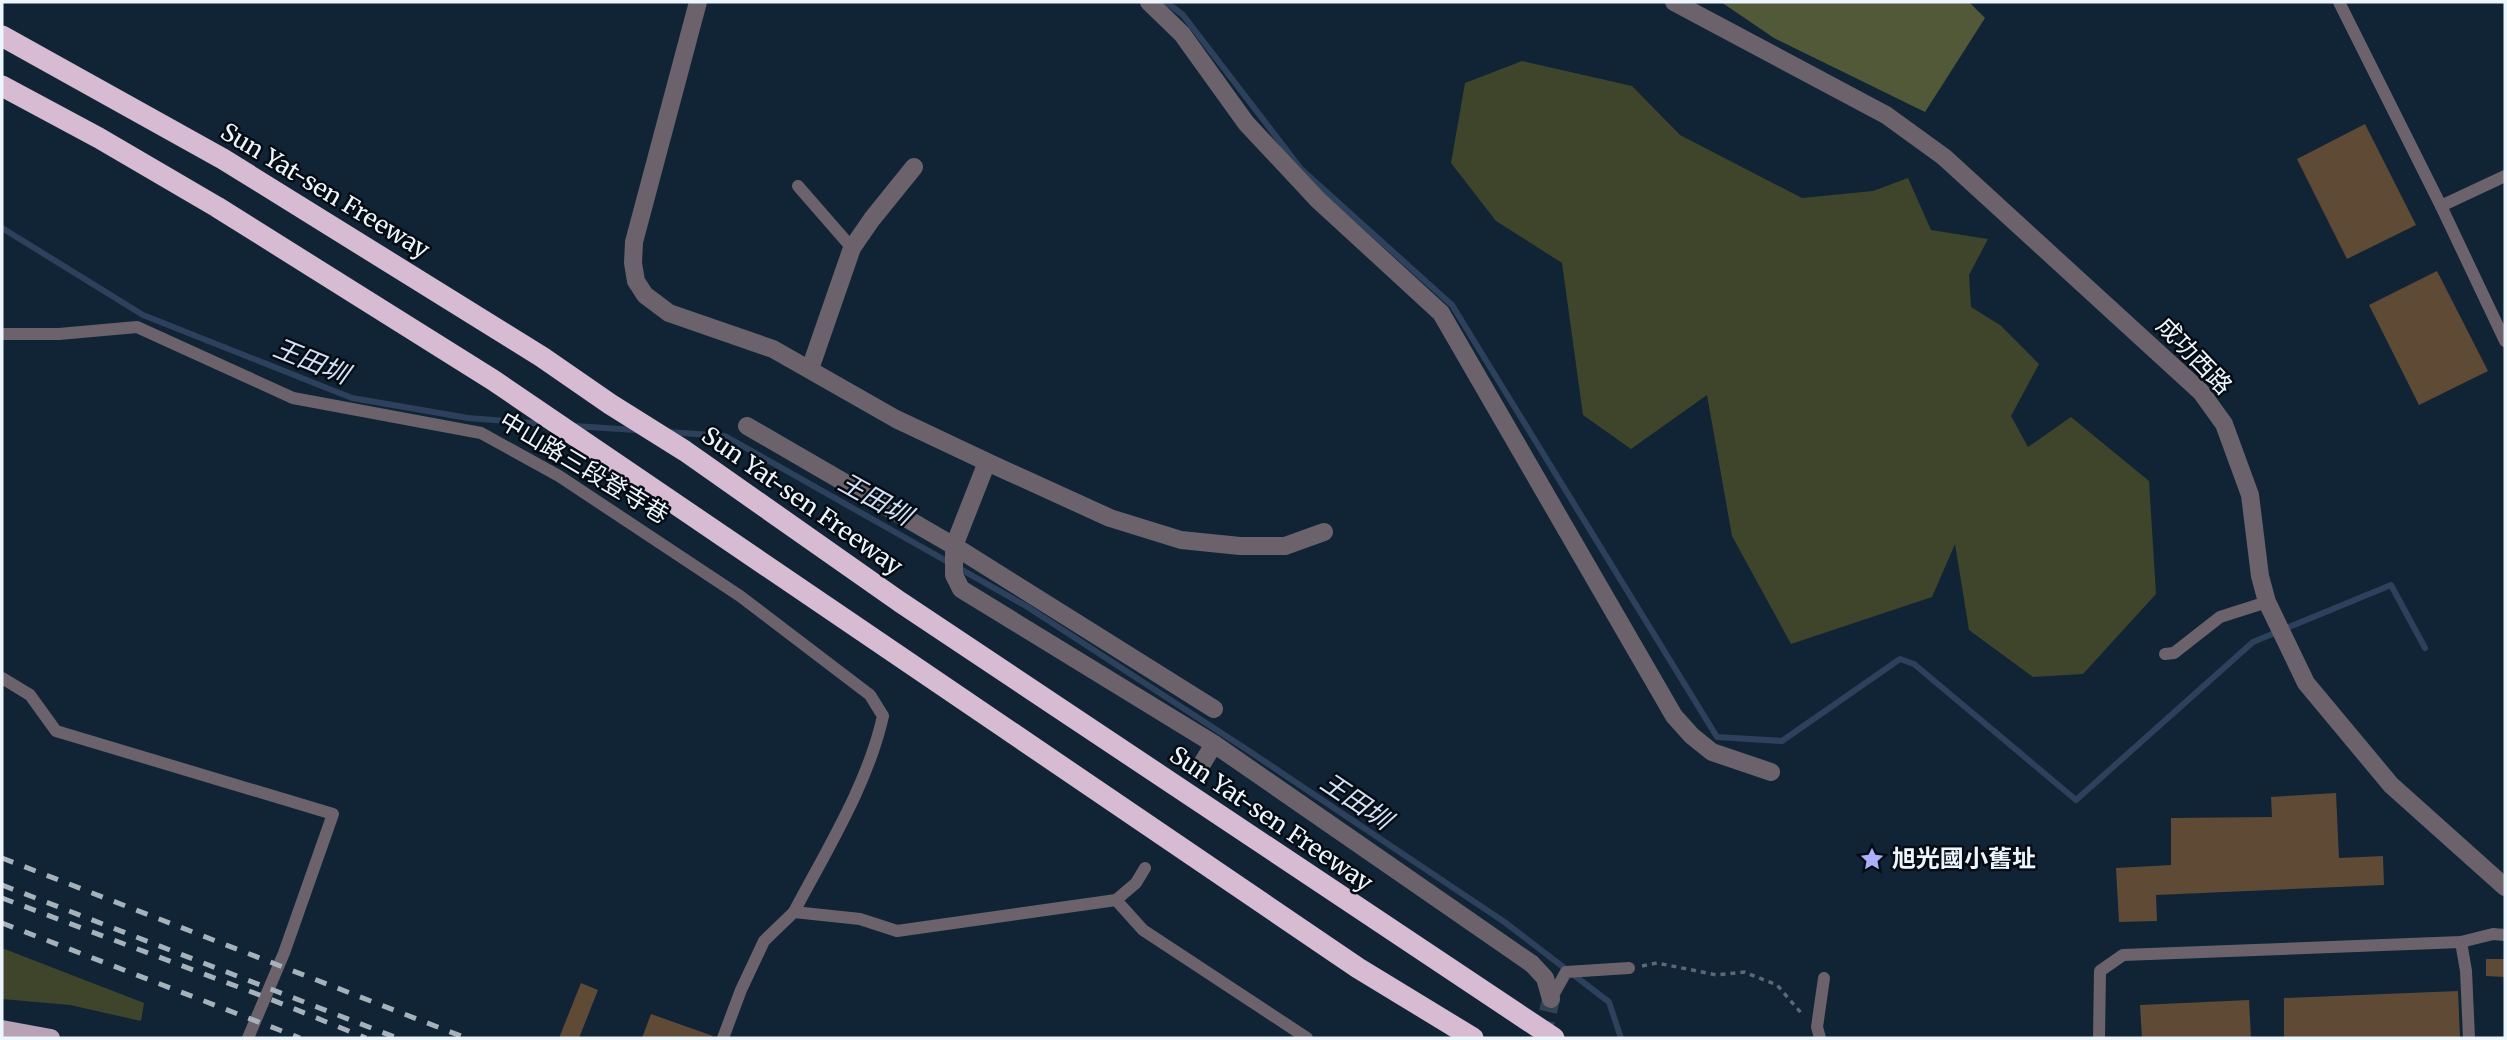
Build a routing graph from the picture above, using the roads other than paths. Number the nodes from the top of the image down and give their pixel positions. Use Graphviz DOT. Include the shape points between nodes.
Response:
graph roads {
  1 [pos="698,2"];
  2 [pos="1149,2"];
  3 [pos="1674,2"];
  4 [pos="2339,2"];
  5 [pos="2,36"];
  6 [pos="2,86"];
  7 [pos="914,167"];
  8 [pos="2505,176"];
  9 [pos="798,186"];
  10 [pos="2441,206"];
  11 [pos="852,248"];
  12 [pos="2,334"];
  13 [pos="2505,337"];
  14 [pos="810,369"];
  15 [pos="747,426"];
  16 [pos="987,462"];
  17 [pos="1324,532"];
  18 [pos="954,547"];
  19 [pos="2267,602"];
  20 [pos="2165,654"];
  21 [pos="2,678"];
  22 [pos="1214,709"];
  23 [pos="1214,744"];
  24 [pos="1200,767"];
  25 [pos="1772,772"];
  26 [pos="1145,868"];
  27 [pos="2505,887"];
  28 [pos="1116,900"];
  29 [pos="794,912"];
  30 [pos="2505,935"];
  31 [pos="2461,942"];
  32 [pos="1629,968"];
  33 [pos="1824,978"];
  34 [pos="1551,999"];
  35 [pos="2,1029"];
  36 [pos="51,1038"];
  37 [pos="248,1038"];
  38 [pos="723,1038"];
  39 [pos="1307,1038"];
  40 [pos="1473,1038"];
  41 [pos="1554,1038"];
  42 [pos="1820,1038"];
  43 [pos="2099,1038"];
  44 [pos="2469,1038"];
  1 -- 14 [label="street" via="634,242 636,281 645,295 669,313 773,348"];
  2 -- 25 [label="street" via="1182,34 1246,122 1318,200 1441,313 1674,716 1712,752"];
  3 -- 19 [label="street, 成功西路" via="1886,115 1944,157 2201,392 2224,424 2250,495"];
  4 -- 10 [label="lane"];
  5 -- 41 [label="highway, Sun Yat-sen Freeway" via="223,159 542,357"];
  6 -- 40 [label="highway" via="217,207 493,380 1357,968"];
  7 -- 11 [label="street"];
  8 -- 10 [label="lane"];
  9 -- 11 [label="lane"];
  10 -- 13 [label="lane"];
  11 -- 14 [label="street"];
  12 -- 29 [label="lane, 中山路三段登寺巷" via="137,327 293,398 481,433 559,476 740,596 870,695 883,716 871,757"];
  14 -- 16 [label="street" via="896,419"];
  15 -- 18 [label="street"];
  16 -- 17 [label="street" via="1110,518 1181,540 1285,547"];
  16 -- 18 [label="street"];
  18 -- 22 [label="street"];
  18 -- 23 [label="street" via="954,575 961,589"];
  19 -- 20 [label="lane" via="2220,617 2174,653"];
  19 -- 27 [label="street, 成功西路" via="2306,683 2391,785"];
  21 -- 37 [label="lane" via="30,695 56,731 332,814 284,953"];
  23 -- 24 [label="street"];
  23 -- 34 [label="street" via="1532,964 1545,978"];
  26 -- 28 [label="lane"];
  28 -- 29 [label="lane" via="897,931 860,919"];
  28 -- 39 [label="lane" via="1143,930"];
  29 -- 38 [label="lane, 中山路三段登寺巷" via="764,942"];
  30 -- 31 [label="lane"];
  31 -- 43 [label="lane" via="2123,955 2100,971"];
  31 -- 44 [label="lane"];
  32 -- 34 [label="lane" via="1566,972"];
  33 -- 42 [label="lane" via="1817,1027"];
  35 -- 36 [label="main road"];
}
